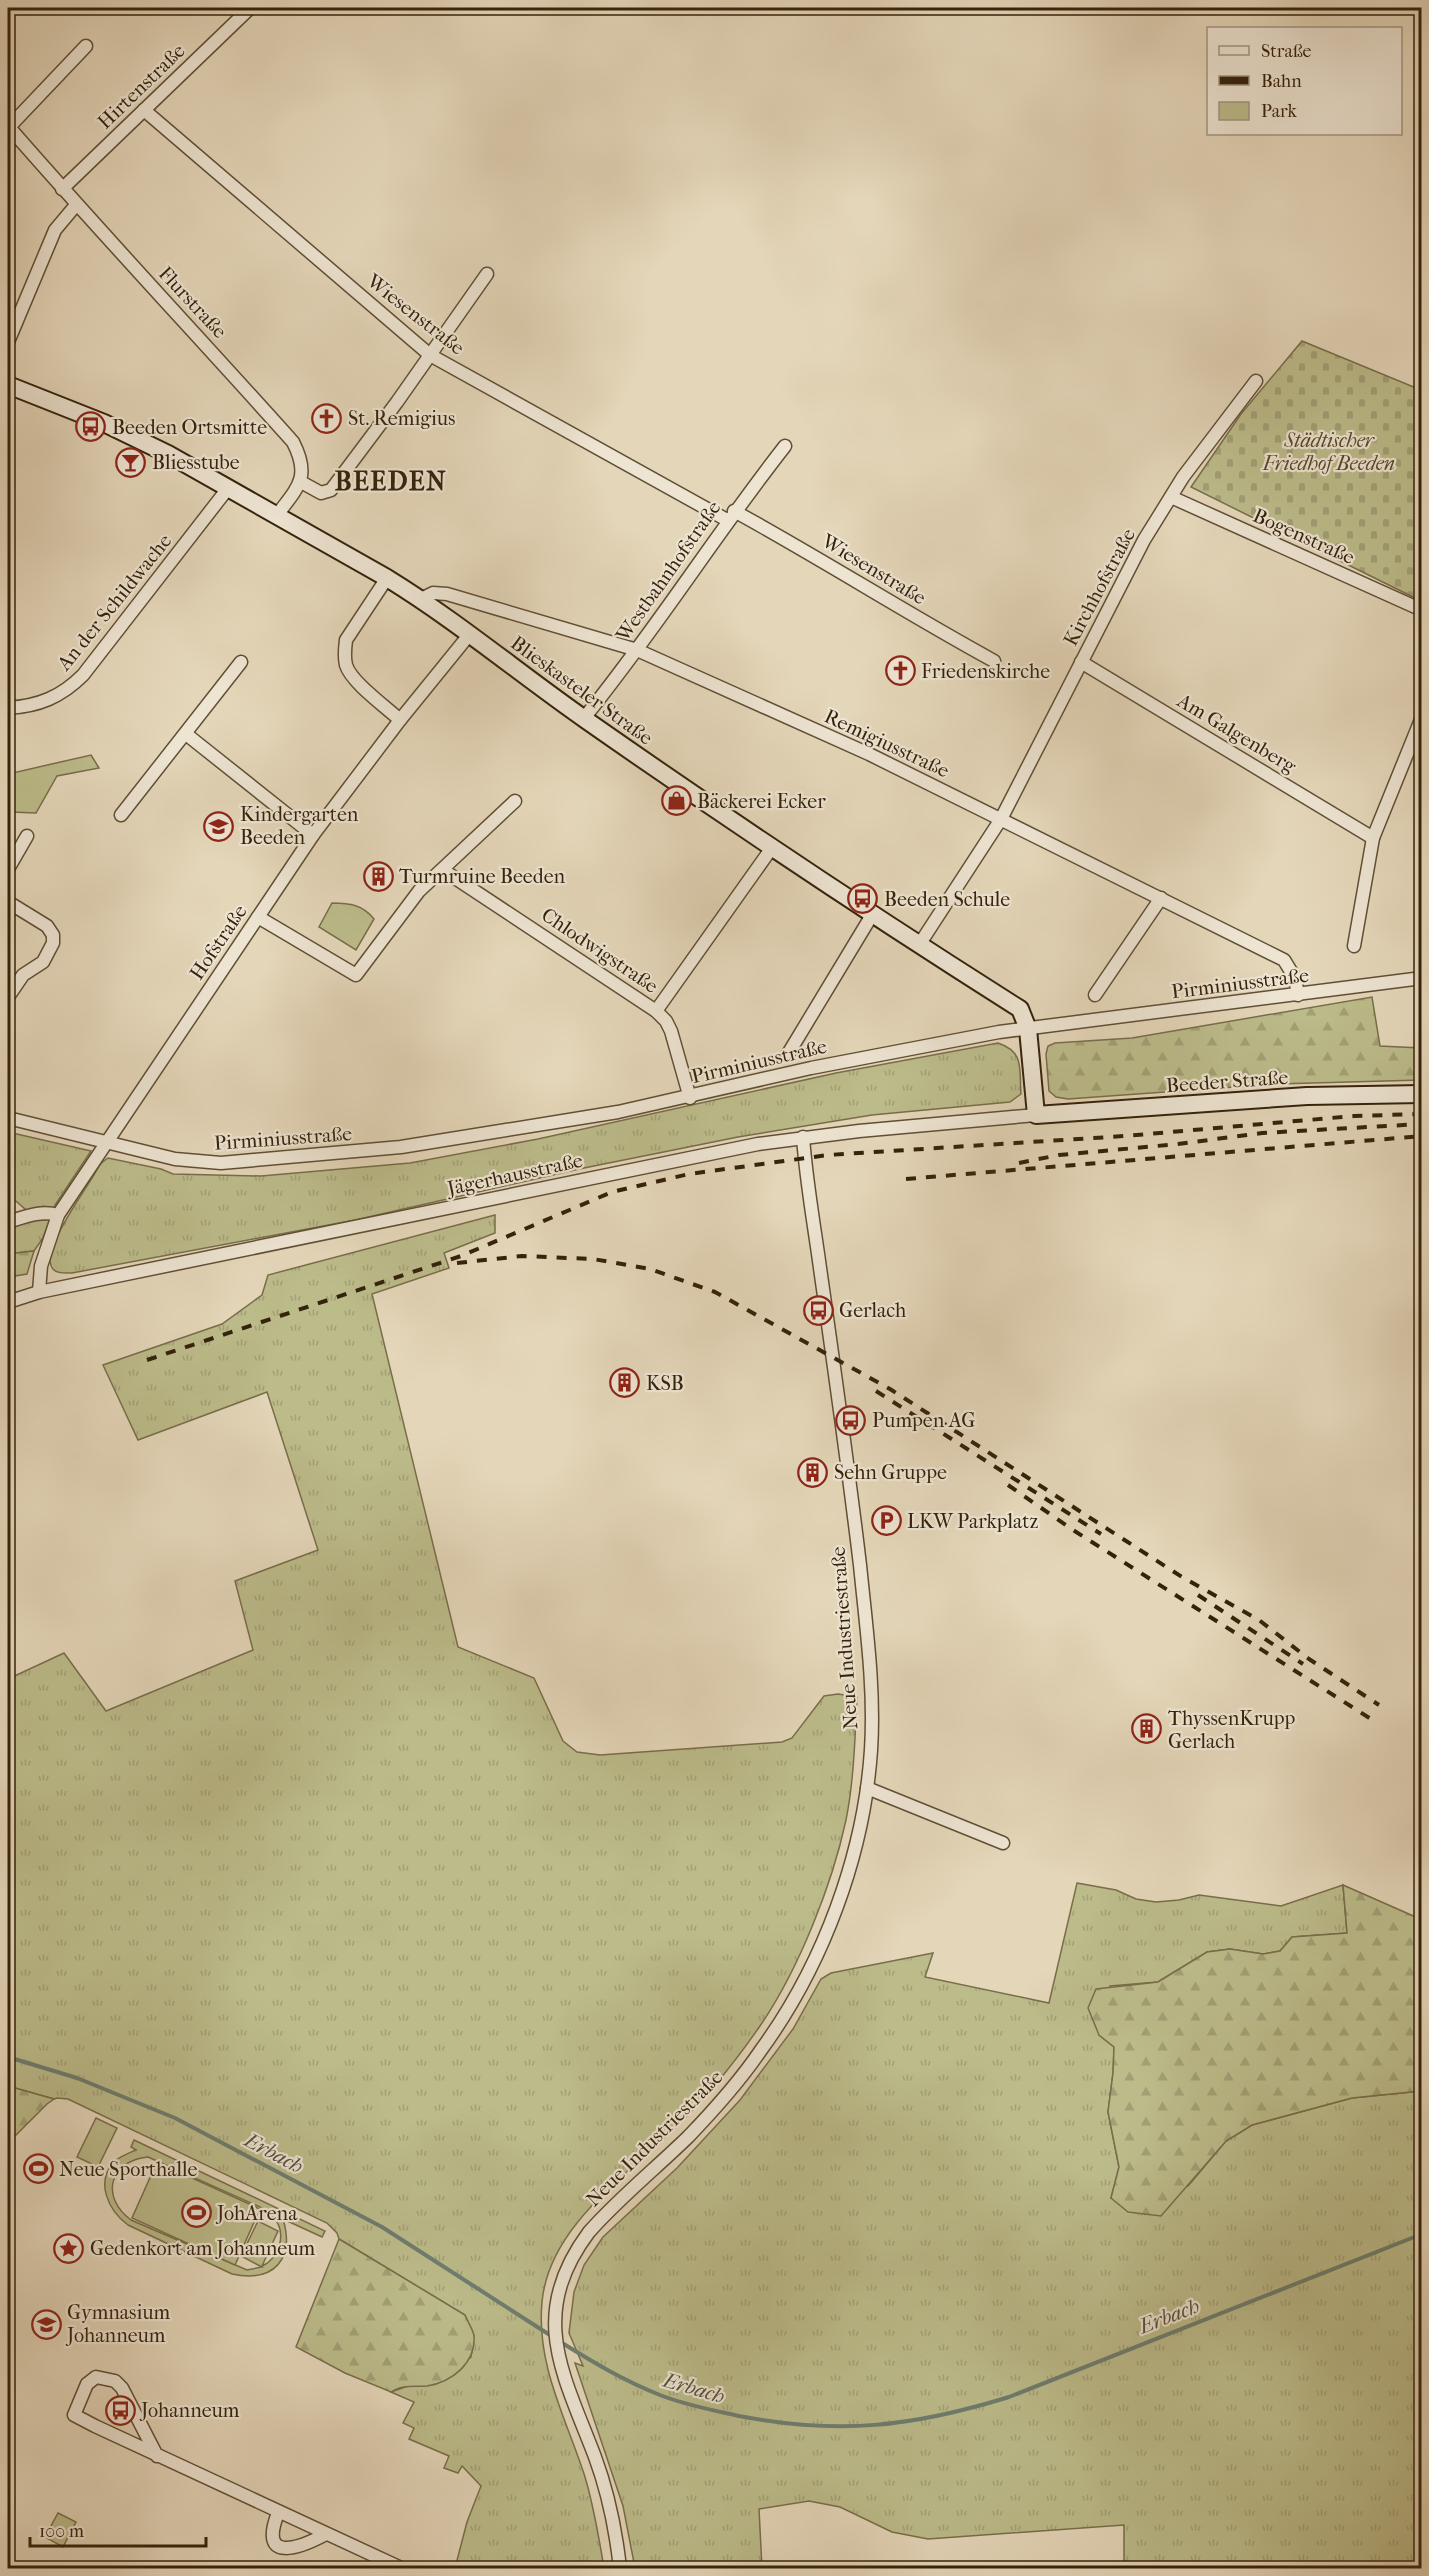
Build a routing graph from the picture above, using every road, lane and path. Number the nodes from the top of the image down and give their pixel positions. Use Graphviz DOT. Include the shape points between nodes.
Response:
graph roads {
  1 [pos="248,10"];
  2 [pos="86,46"];
  3 [pos="144,110"];
  4 [pos="8,127"];
  5 [pos="62,189"];
  6 [pos="76,205"];
  7 [pos="487,274"];
  8 [pos="8,342"];
  9 [pos="430,355"];
  10 [pos="1256,381"];
  11 [pos="8,385"];
  12 [pos="785,446"];
  13 [pos="301,482"];
  14 [pos="229,487"];
  15 [pos="1171,497"];
  16 [pos="277,515"];
  17 [pos="731,515"];
  18 [pos="387,578"];
  19 [pos="421,599"];
  20 [pos="1422,610"];
  21 [pos="469,635"];
  22 [pos="637,650"];
  23 [pos="994,661"];
  24 [pos="241,662"];
  25 [pos="1082,662"];
  26 [pos="8,708"];
  27 [pos="1422,717"];
  28 [pos="584,718"];
  29 [pos="400,720"];
  30 [pos="186,734"];
  31 [pos="515,801"];
  32 [pos="121,815"];
  33 [pos="1001,819"];
  34 [pos="313,835"];
  35 [pos="27,836"];
  36 [pos="1372,838"];
  37 [pos="771,849"];
  38 [pos="8,869"];
  39 [pos="443,870"];
  40 [pos="1161,898"];
  41 [pos="8,903"];
  42 [pos="873,915"];
  43 [pos="258,917"];
  44 [pos="918,945"];
  45 [pos="1353,946"];
  46 [pos="1422,978"];
  47 [pos="1095,995"];
  48 [pos="1298,995"];
  49 [pos="8,997"];
  50 [pos="656,1011"];
  51 [pos="1028,1029"];
  52 [pos="788,1054"];
  53 [pos="1422,1094"];
  54 [pos="690,1098"];
  55 [pos="1036,1115"];
  56 [pos="8,1118"];
  57 [pos="803,1137"];
  58 [pos="107,1141"];
  59 [pos="58,1215"];
  60 [pos="8,1222"];
  61 [pos="39,1292"];
  62 [pos="8,1302"];
  63 [pos="867,1788"];
  64 [pos="1003,1843"];
  65 [pos="158,2456"];
  66 [pos="278,2513"];
  67 [pos="326,2534"];
  68 [pos="401,2568"];
  69 [pos="620,2568"];
  1 -- 3 [label="street, Hirtenstraße"];
  2 -- 4 [label="street, Flurstraße"];
  3 -- 5 [label="street, Hirtenstraße"];
  3 -- 9 [label="street, Wiesenstraße"];
  4 -- 5 [label="street, Flurstraße"];
  5 -- 6 [label="street, Flurstraße"];
  6 -- 8 [label="street" via="55,230"];
  6 -- 13 [label="street, Flurstraße" via="292,442 302,466"];
  7 -- 9 [label="street"];
  9 -- 13 [label="street" via="331,490 321,493"];
  9 -- 17 [label="street, Wiesenstraße"];
  10 -- 15 [label="street, Kirchhofstraße"];
  11 -- 14 [label="street, Blieskasteler Straße" via="104,423"];
  12 -- 17 [label="street, Westbahnhofstraße"];
  13 -- 16 [label="street"];
  14 -- 16 [label="street, Blieskasteler Straße"];
  14 -- 26 [label="street, An der Schildwache" via="70,688 43,703"];
  15 -- 20 [label="street, Bogenstraße"];
  15 -- 25 [label="street, Kirchhofstraße" via="1144,540"];
  16 -- 18 [label="street, Blieskasteler Straße"];
  17 -- 22 [label="street, Westbahnhofstraße"];
  17 -- 23 [label="street, Wiesenstraße" via="830,564"];
  18 -- 19 [label="street, Blieskasteler Straße"];
  18 -- 29 [label="street" via="346,640 346,665 353,677"];
  19 -- 21 [label="street, Blieskasteler Straße"];
  19 -- 22 [label="street, Remigiusstraße" via="433,593 447,594"];
  21 -- 28 [label="street, Blieskasteler Straße"];
  21 -- 29 [label="street, Hofstraße"];
  22 -- 28 [label="street, Westbahnhofstraße"];
  22 -- 33 [label="street, Remigiusstraße" via="869,754"];
  24 -- 30 [label="street"];
  25 -- 33 [label="street, Kirchhofstraße"];
  25 -- 36 [label="street, Am Galgenberg"];
  27 -- 36 [label="street"];
  28 -- 37 [label="street, Blieskasteler Straße"];
  29 -- 34 [label="street, Hofstraße"];
  30 -- 32 [label="street"];
  30 -- 34 [label="street"];
  31 -- 39 [label="street"];
  33 -- 40 [label="street, Remigiusstraße"];
  33 -- 44 [label="street, Kirchhofstraße"];
  34 -- 43 [label="street, Hofstraße"];
  35 -- 38 [label="street"];
  36 -- 45 [label="street"];
  37 -- 42 [label="street, Blieskasteler Straße"];
  37 -- 50 [label="street"];
  39 -- 43 [label="street" via="403,911 356,975"];
  39 -- 50 [label="street, Chlodwigstraße"];
  40 -- 47 [label="street"];
  40 -- 48 [label="street, Remigiusstraße" via="1284,960 1295,978"];
  41 -- 49 [label="street" via="47,926 53,943 43,962 23,975"];
  42 -- 44 [label="street, Blieskasteler Straße"];
  42 -- 52 [label="street"];
  43 -- 58 [label="street, Hofstraße"];
  44 -- 51 [label="street, Blieskasteler Straße" via="1020,1009"];
  46 -- 48 [label="street, Pirminiusstraße"];
  48 -- 51 [label="street, Pirminiusstraße"];
  50 -- 54 [label="street, Chlodwigstraße" via="671,1031"];
  51 -- 54 [label="street, Pirminiusstraße" via="811,1068"];
  51 -- 55 [label="street, Blieskasteler Straße"];
  53 -- 55 [label="street, Beeder Straße" via="1307,1096"];
  54 -- 58 [label="street, Pirminiusstraße" via="412,1146 248,1161 175,1159"];
  55 -- 57 [label="street, Jägerhausstraße"];
  56 -- 58 [label="street, Pirminiusstraße"];
  57 -- 61 [label="street, Jägerhausstraße"];
  57 -- 63 [label="street, Neue Industriestraße" via="864,1605 872,1717"];
  58 -- 59 [label="street, Hofstraße"];
  59 -- 60 [label="street" via="32,1214"];
  59 -- 61 [label="street, Hofstraße" via="43,1258"];
  61 -- 62 [label="street, Jägerhausstraße"];
  63 -- 64 [label="street"];
  63 -- 69 [label="street, Neue Industriestraße" via="836,1907 786,2011 731,2089 689,2136 602,2217 576,2249 560,2284 555,2325 557,2354 596,2459"];
  65 -- 65 [label="street" via="129,2398 115,2381 96,2377 87,2384 74,2415"];
  65 -- 66 [label="street"];
  66 -- 67 [label="street"];
  66 -- 67 [label="street" via="273,2538 286,2549"];
  67 -- 68 [label="street"];
}
